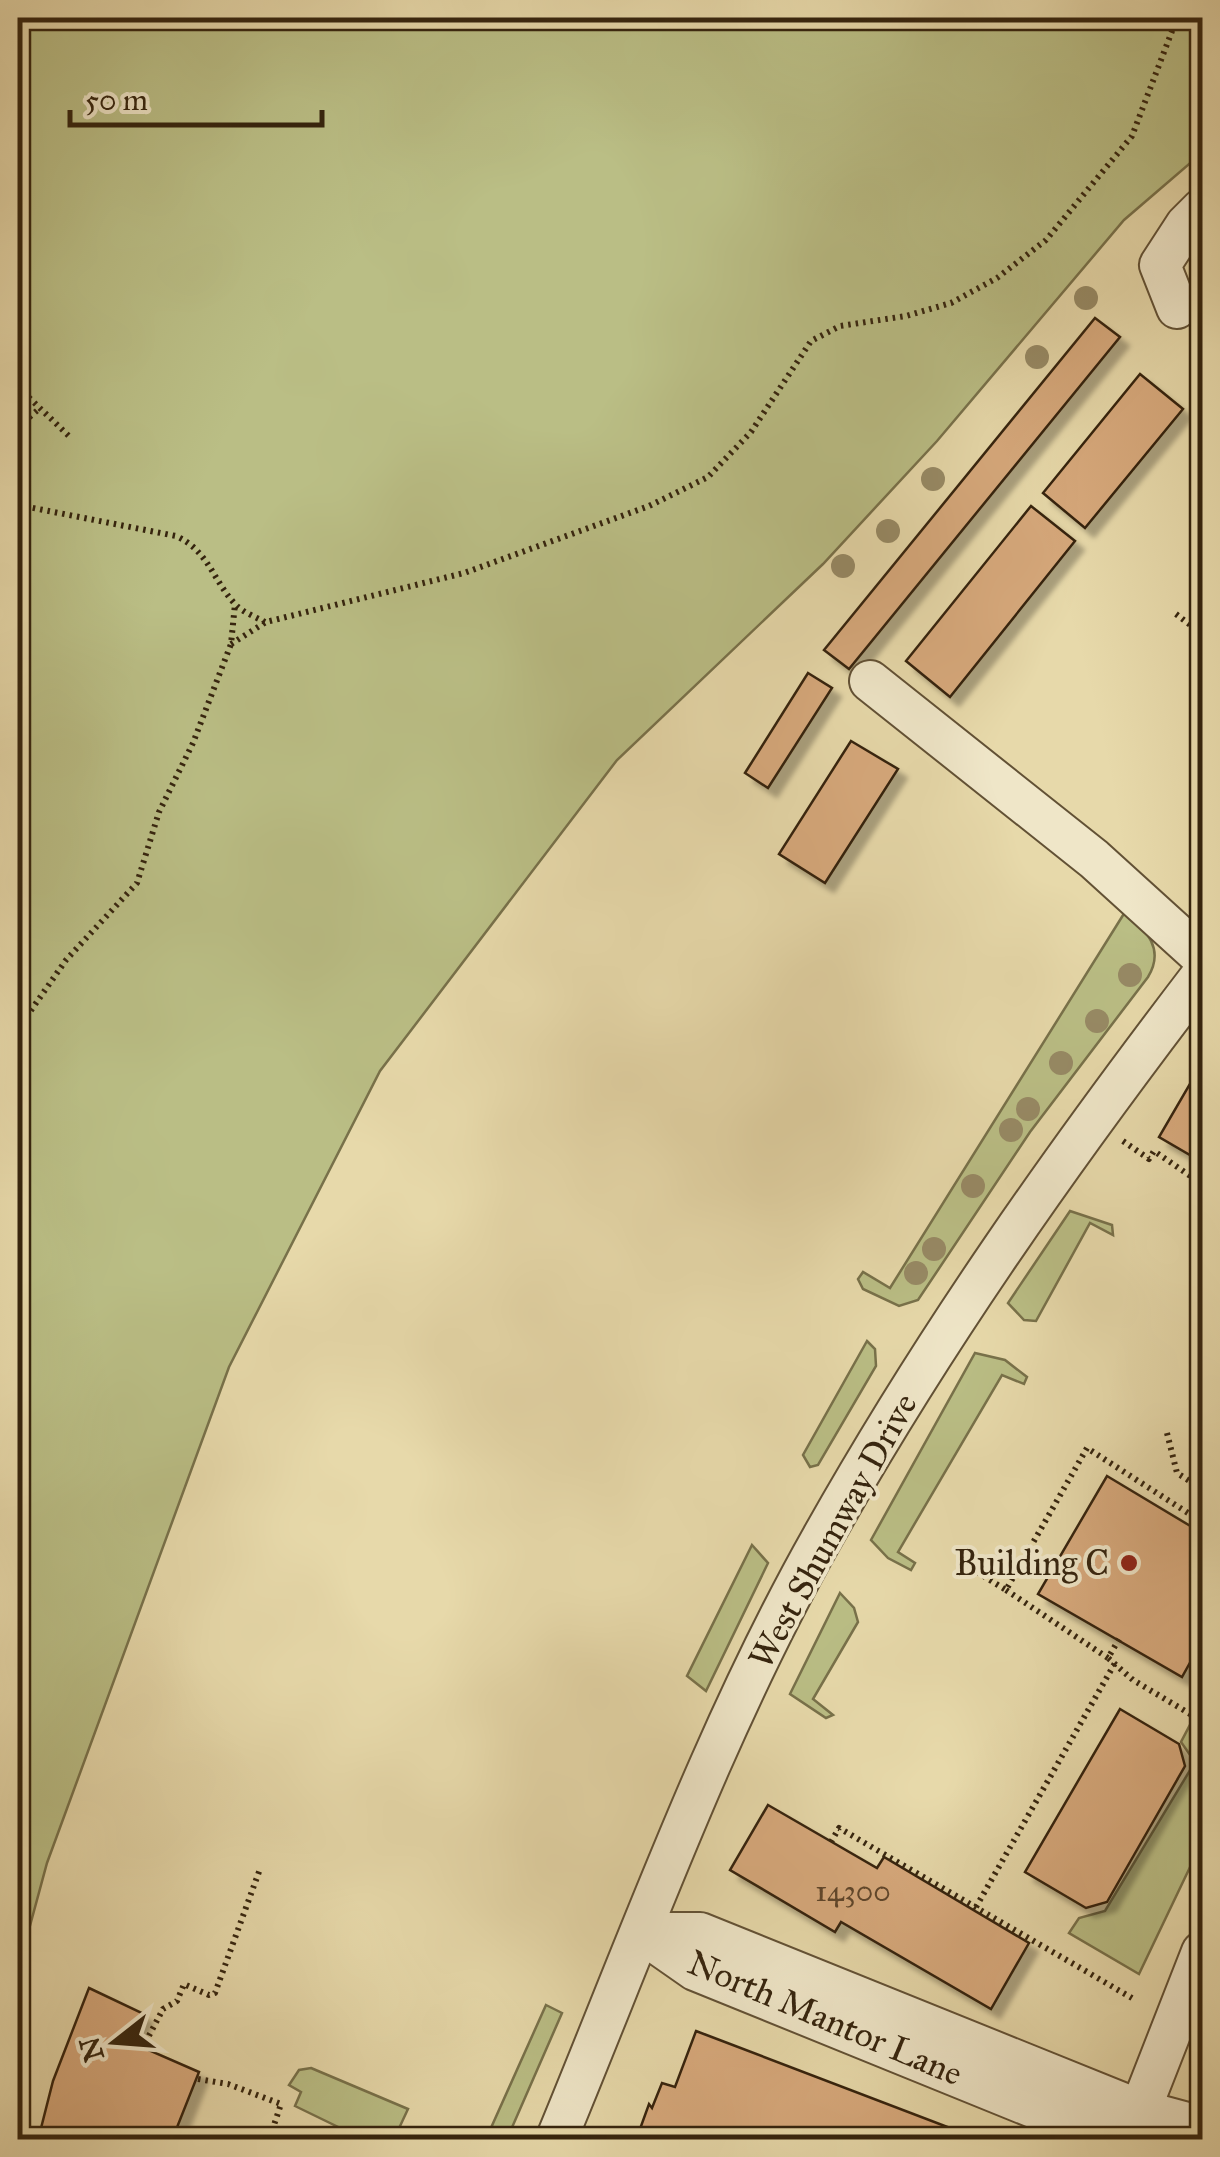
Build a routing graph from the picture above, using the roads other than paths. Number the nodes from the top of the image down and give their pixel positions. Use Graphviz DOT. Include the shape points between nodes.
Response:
graph roads {
  1 [pos="1202,209"];
  2 [pos="1176,308"];
  3 [pos="870,681"];
  4 [pos="1202,957"];
  5 [pos="1202,975"];
  6 [pos="642,1933"];
  7 [pos="1202,1952"];
  8 [pos="1202,2128"];
  9 [pos="1127,2130"];
  10 [pos="556,2140"];
  1 -- 2 [label="street" via="1160,265"];
  3 -- 4 [label="street" via="1094,859"];
  5 -- 6 [label="street, West Shumway Drive" via="960,1305 820,1540 737,1710"];
  6 -- 9 [label="street, North Mantor Lane" via="700,1933"];
  6 -- 10 [label="street, West Shumway Drive"];
  7 -- 9 [label="street"];
  8 -- 9 [label="street, North Mantor Lane"];
}
